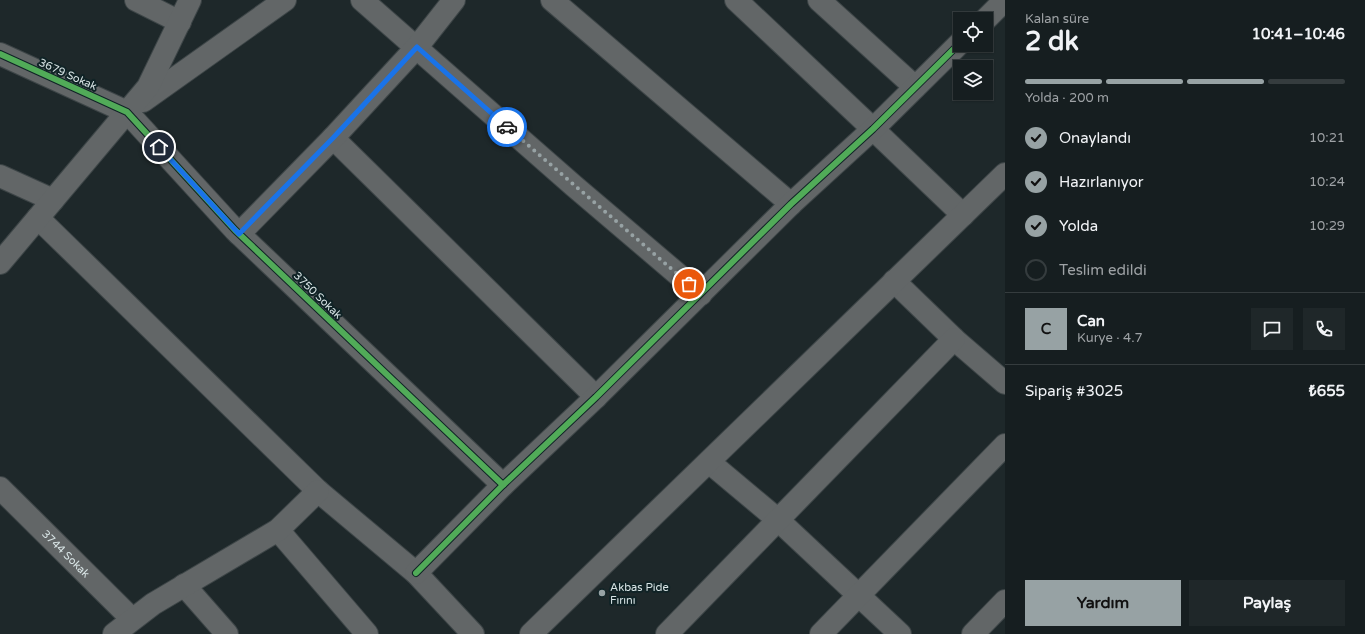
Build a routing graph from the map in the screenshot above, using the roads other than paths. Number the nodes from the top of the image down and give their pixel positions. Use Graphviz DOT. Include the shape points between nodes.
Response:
graph roads {
  1 [pos="136,0"];
  2 [pos="190,0"];
  3 [pos="285,0"];
  4 [pos="362,0"];
  5 [pos="454,0"];
  6 [pos="552,0"];
  7 [pos="819,0"];
  8 [pos="1005,0"];
  9 [pos="747,4"];
  10 [pos="993,12"];
  11 [pos="180,22"];
  12 [pos="417,47"];
  13 [pos="953,50"];
  14 [pos="0,54"];
  15 [pos="915,87"];
  16 [pos="127,112"];
  17 [pos="873,129"];
  18 [pos="333,138"];
  19 [pos="1005,174"];
  20 [pos="0,176"];
  21 [pos="53,200"];
  22 [pos="791,204"];
  23 [pos="963,215"];
  24 [pos="38,218"];
  25 [pos="239,234"];
  26 [pos="0,263"];
  27 [pos="894,281"];
  28 [pos="701,294"];
  29 [pos="954,339"];
  30 [pos="1005,383"];
  31 [pos="596,397"];
  32 [pos="1005,444"];
  33 [pos="709,462"];
  34 [pos="503,485"];
  35 [pos="0,488"];
  36 [pos="318,491"];
  37 [pos="777,519"];
  38 [pos="278,530"];
  39 [pos="416,573"];
  40 [pos="184,585"];
  41 [pos="858,596"];
  42 [pos="1005,601"];
  43 [pos="132,619"];
  44 [pos="114,634"];
  45 [pos="227,634"];
  46 [pos="367,634"];
  47 [pos="473,634"];
  48 [pos="531,634"];
  49 [pos="666,634"];
  50 [pos="822,634"];
  51 [pos="900,634"];
  52 [pos="973,634"];
  1 -- 11 [label="street"];
  2 -- 11 [label="street"];
  3 -- 16 [label="street"];
  4 -- 12 [label="street"];
  5 -- 12 [label="street"];
  6 -- 22 [label="street"];
  7 -- 15 [label="street"];
  8 -- 10 [label="street"];
  9 -- 17 [label="street"];
  11 -- 16 [label="street" via="148,87"];
  12 -- 18 [label="street"];
  12 -- 28 [label="street"];
  13 -- 15 [label="street"];
  14 -- 16 [label="street, 3679 Sokak"];
  15 -- 17 [label="street"];
  16 -- 21 [label="street"];
  16 -- 25 [label="street, 3750 Sokak"];
  17 -- 22 [label="street"];
  17 -- 23 [label="street"];
  18 -- 25 [label="street"];
  18 -- 31 [label="street"];
  19 -- 23 [label="street"];
  20 -- 21 [label="street"];
  21 -- 24 [label="street"];
  22 -- 28 [label="street"];
  23 -- 27 [label="street"];
  24 -- 26 [label="street"];
  24 -- 36 [label="street"];
  25 -- 34 [label="street, 3750 Sokak"];
  27 -- 29 [label="street"];
  27 -- 33 [label="street"];
  28 -- 31 [label="street"];
  29 -- 30 [label="street"];
  29 -- 37 [label="street"];
  31 -- 34 [label="street"];
  32 -- 41 [label="street"];
  33 -- 37 [label="street"];
  33 -- 48 [label="street"];
  34 -- 39 [label="street"];
  35 -- 43 [label="street, 3744 Sokak"];
  36 -- 38 [label="street"];
  36 -- 39 [label="street"];
  37 -- 41 [label="street"];
  37 -- 49 [label="street"];
  38 -- 40 [label="street"];
  38 -- 46 [label="street"];
  39 -- 47 [label="street"];
  40 -- 43 [label="street"];
  40 -- 45 [label="street"];
  41 -- 50 [label="street"];
  41 -- 51 [label="street"];
  42 -- 52 [label="street"];
  43 -- 44 [label="street"];
}
